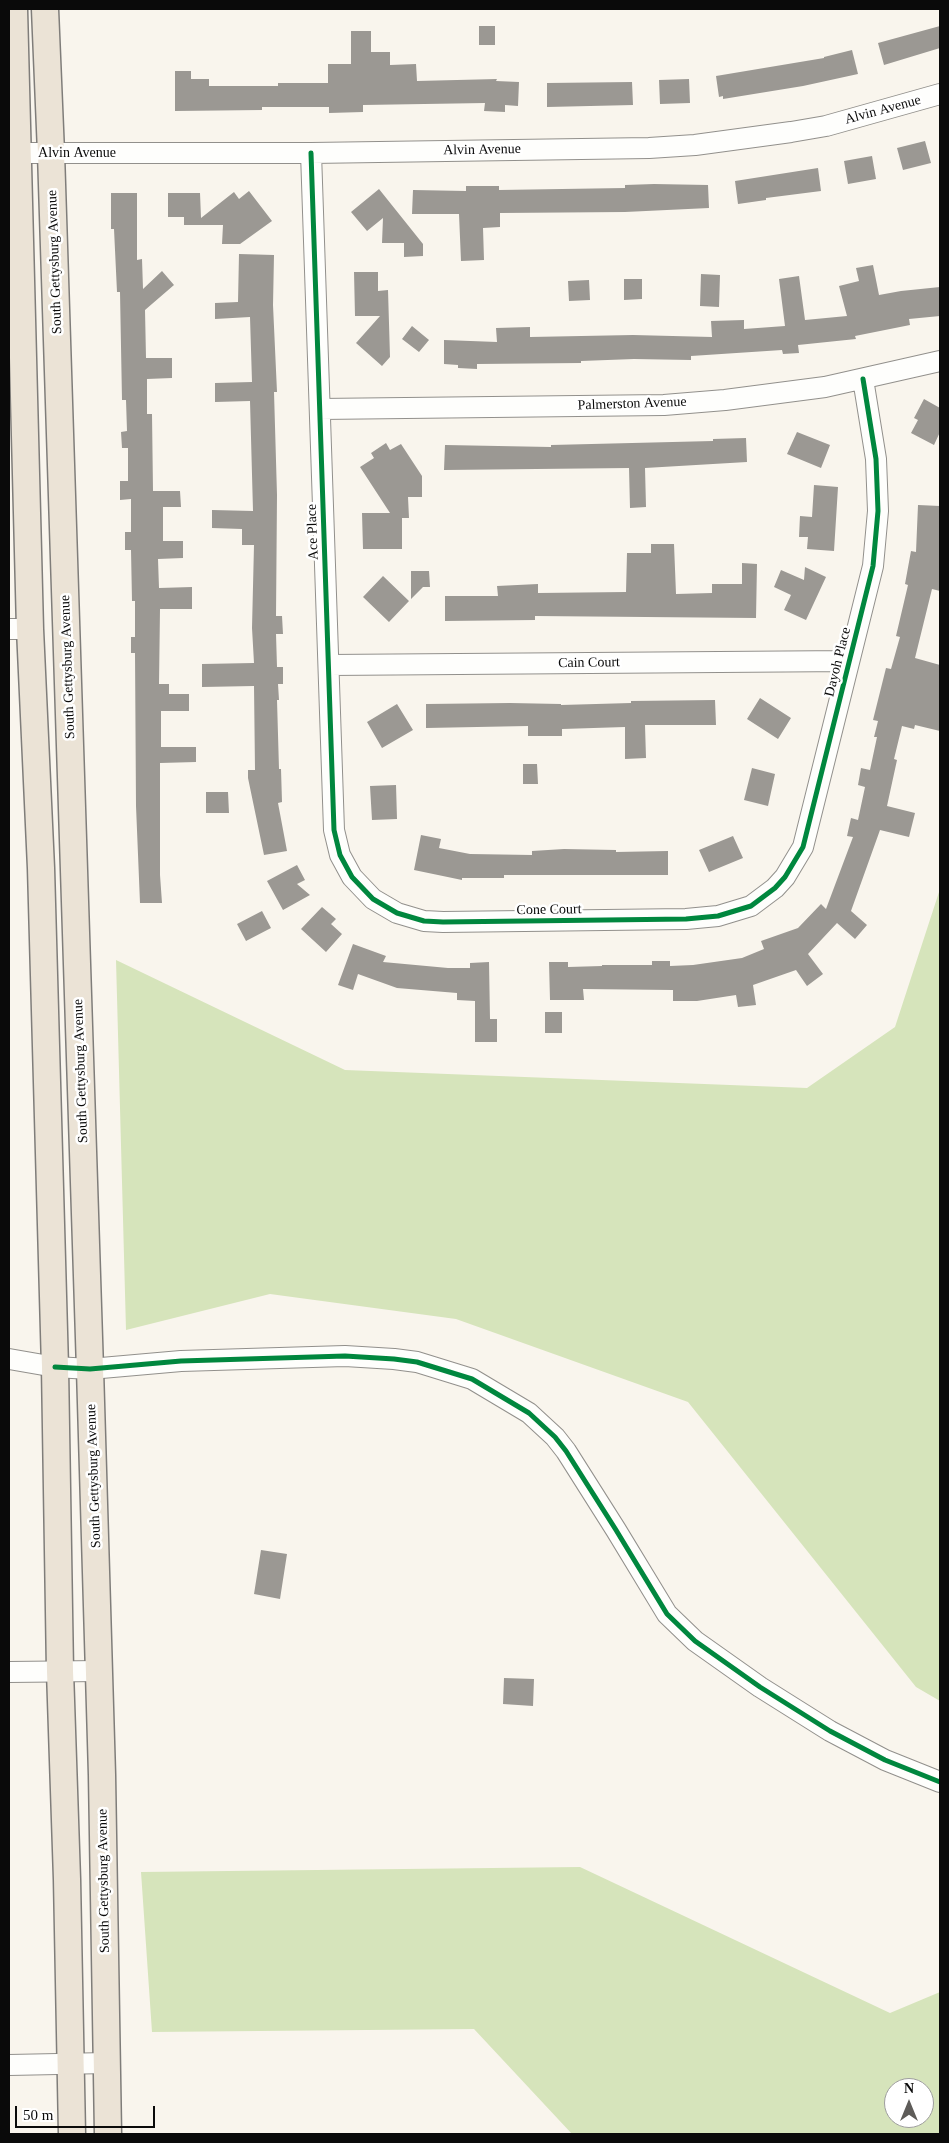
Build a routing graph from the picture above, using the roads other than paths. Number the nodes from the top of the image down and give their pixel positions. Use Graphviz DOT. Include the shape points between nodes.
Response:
graph roads {
  1 [pos="14,9"];
  2 [pos="45,9"];
  3 [pos="940,94"];
  4 [pos="17,153"];
  5 [pos="51,153"];
  6 [pos="311,153"];
  7 [pos="940,362"];
  8 [pos="862,379"];
  9 [pos="320,409"];
  10 [pos="20,629"];
  11 [pos="849,661"];
  12 [pos="329,665"];
  13 [pos="373,899"];
  14 [pos="730,913"];
  15 [pos="9,1359"];
  16 [pos="55,1367"];
  17 [pos="90,1369"];
  18 [pos="60,1671"];
  19 [pos="99,1671"];
  20 [pos="9,1672"];
  21 [pos="940,1782"];
  22 [pos="70,2063"];
  23 [pos="107,2063"];
  24 [pos="9,2066"];
  25 [pos="72,2134"];
  26 [pos="108,2134"];
  1 -- 4 [label="main road"];
  2 -- 5 [label="main road, South Gettysburg Avenue"];
  3 -- 6 [label="street, Alvin Avenue" via="826,126 695,144 649,148"];
  4 -- 5 [label="street, Alvin Avenue"];
  4 -- 10 [label="main road"];
  5 -- 6 [label="street, Alvin Avenue"];
  5 -- 17 [label="main road, South Gettysburg Avenue"];
  6 -- 9 [label="street, Ace Place"];
  7 -- 8 [label="street, Palmerston Avenue"];
  8 -- 9 [label="street, Palmerston Avenue" via="776,394 664,405"];
  8 -- 11 [label="street, Dayoh Place" via="876,459 878,511 873,566"];
  9 -- 12 [label="street, Ace Place"];
  10 -- 16 [label="main road" via="42,878"];
  11 -- 12 [label="street, Cain Court"];
  11 -- 14 [label="street, Dayoh Place" via="803,847 775,888 751,906"];
  12 -- 13 [label="street, Ace Place" via="336,842 352,877"];
  13 -- 14 [label="street, Cone Court" via="410,918 443,922 686,919"];
  15 -- 16 [label="street"];
  16 -- 17 [label="street"];
  16 -- 18 [label="main road"];
  17 -- 19 [label="main road, South Gettysburg Avenue"];
  17 -- 21 [label="street" via="181,1361 345,1356 417,1362 472,1379 529,1413 555,1437 667,1614 695,1641 830,1731 885,1760"];
  18 -- 19 [label="street"];
  18 -- 20 [label="street"];
  18 -- 22 [label="main road"];
  19 -- 23 [label="main road, South Gettysburg Avenue"];
  22 -- 23 [label="street"];
  22 -- 24 [label="street"];
  22 -- 25 [label="main road"];
  23 -- 26 [label="main road, South Gettysburg Avenue"];
}
